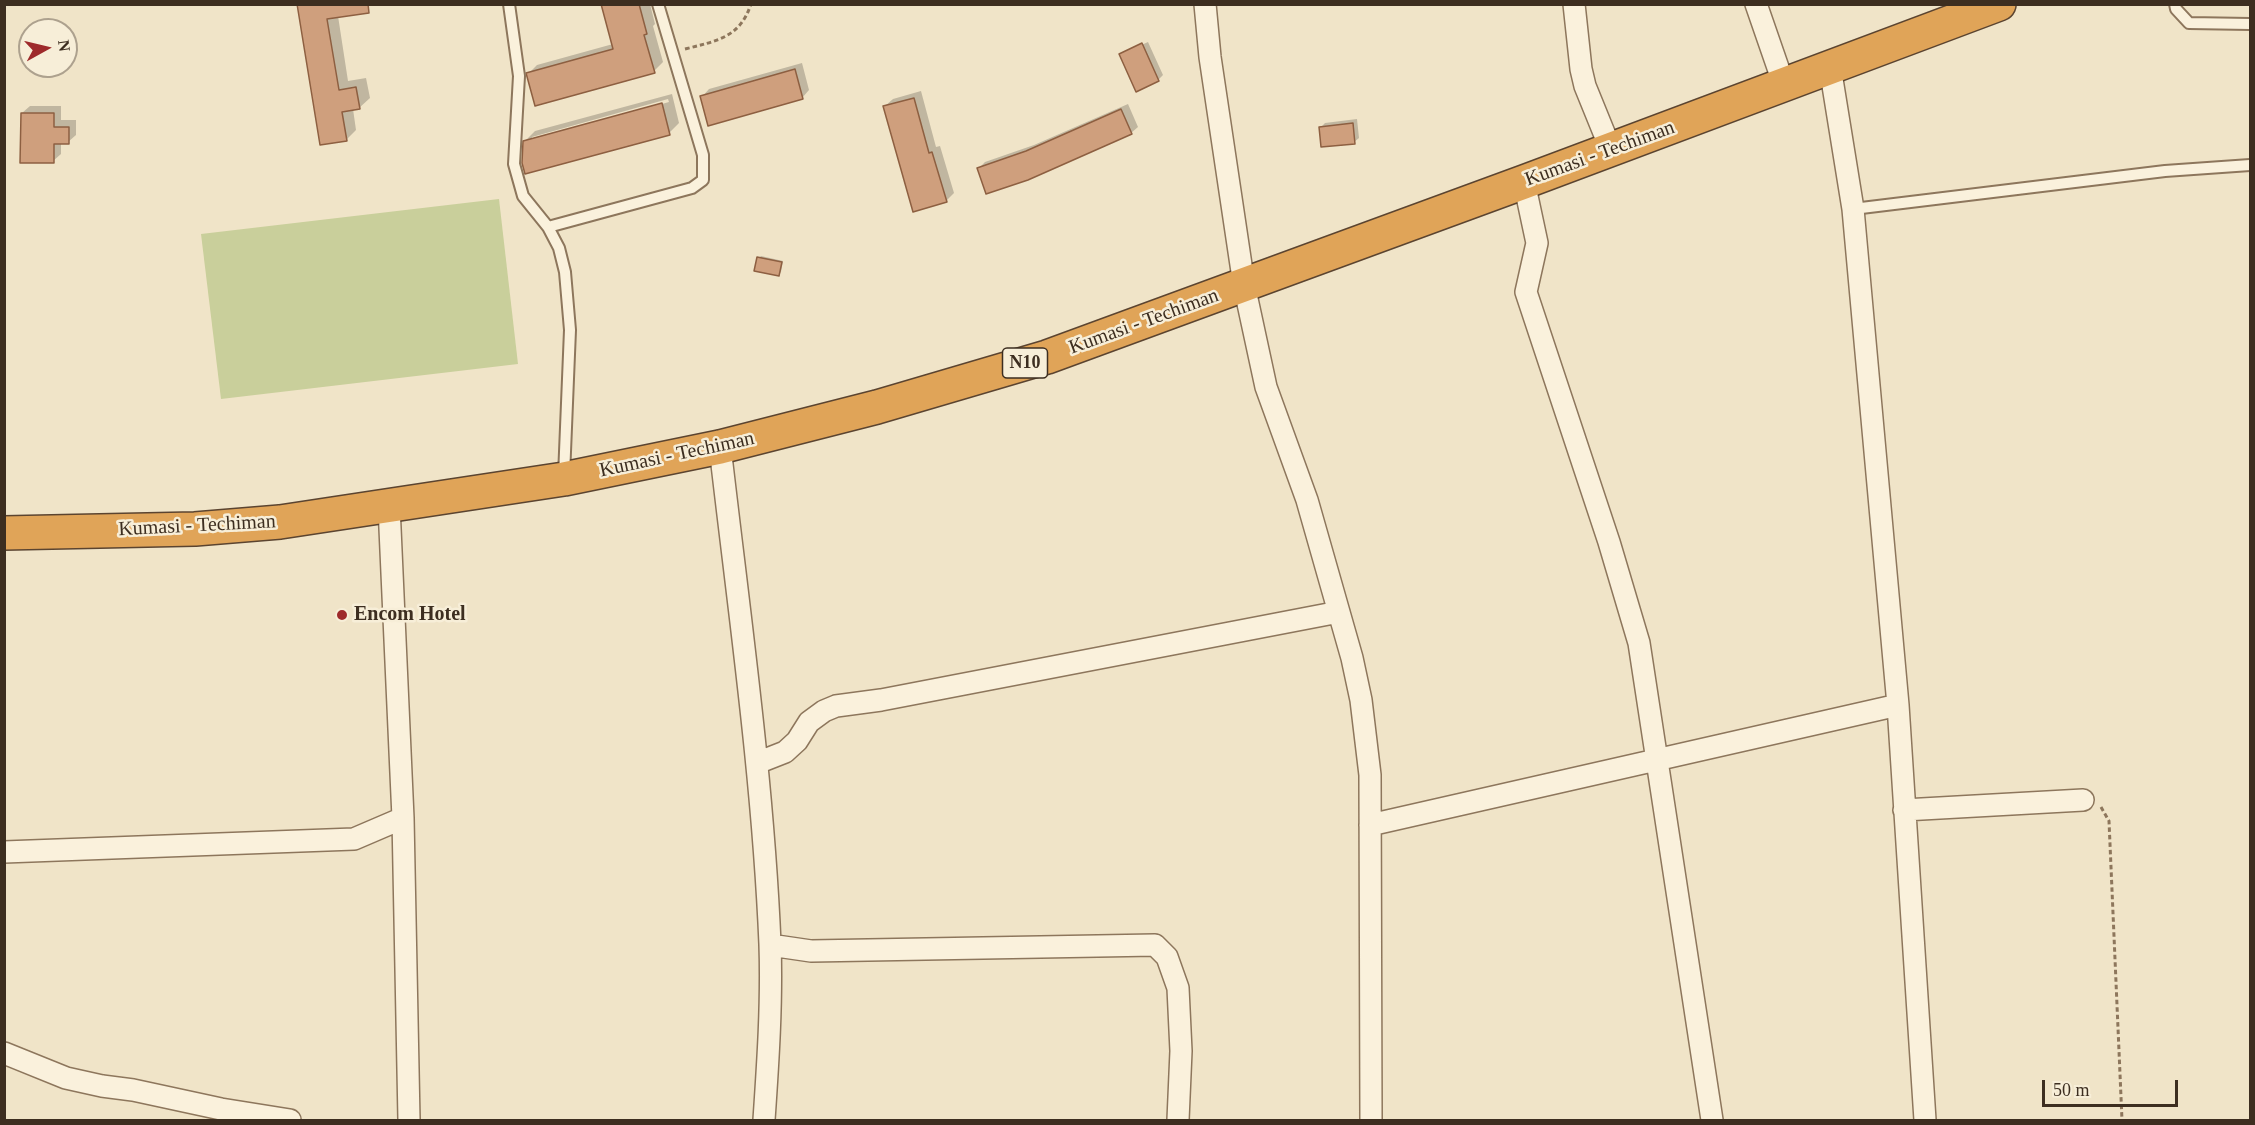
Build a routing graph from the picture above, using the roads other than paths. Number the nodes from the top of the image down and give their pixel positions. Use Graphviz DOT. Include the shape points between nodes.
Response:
graph roads {
  1 [pos="509,4"];
  2 [pos="658,4"];
  3 [pos="1205,4"];
  4 [pos="1574,4"];
  5 [pos="1756,4"];
  6 [pos="1999,4"];
  7 [pos="2175,4"];
  8 [pos="2250,24"];
  9 [pos="1830,67"];
  10 [pos="1784,85"];
  11 [pos="1611,150"];
  12 [pos="2250,165"];
  13 [pos="1524,182"];
  14 [pos="1853,209"];
  15 [pos="548,227"];
  16 [pos="1244,285"];
  17 [pos="720,447"];
  18 [pos="564,479"];
  19 [pos="388,506"];
  20 [pos="4,533"];
  21 [pos="1339,612"];
  22 [pos="1898,705"];
  23 [pos="1656,760"];
  24 [pos="757,763"];
  25 [pos="2083,800"];
  26 [pos="1904,810"];
  27 [pos="403,818"];
  28 [pos="1370,825"];
  29 [pos="4,852"];
  30 [pos="770,945"];
  31 [pos="4,1053"];
  32 [pos="290,1120"];
  33 [pos="412,1120"];
  34 [pos="764,1120"];
  35 [pos="1178,1120"];
  36 [pos="1371,1120"];
  37 [pos="1712,1120"];
  38 [pos="1925,1120"];
  1 -- 15 [label="lane" via="519,76 514,164 523,196"];
  2 -- 15 [label="lane" via="703,155 703,180 692,188"];
  3 -- 16 [label="street"];
  4 -- 11 [label="street" via="1581,69"];
  5 -- 10 [label="street"];
  6 -- 9 [label="highway, Kumasi - Techiman / N10"];
  7 -- 8 [label="lane" via="2189,23"];
  9 -- 10 [label="highway, Kumasi - Techiman / N10"];
  9 -- 14 [label="street"];
  10 -- 11 [label="highway, Kumasi - Techiman / N10"];
  11 -- 13 [label="highway, Kumasi - Techiman / N10"];
  12 -- 14 [label="lane" via="2165,171"];
  13 -- 16 [label="highway, Kumasi - Techiman / N10"];
  13 -- 23 [label="street" via="1537,243 1526,292 1640,643"];
  14 -- 22 [label="street"];
  15 -- 18 [label="lane" via="565,272 570,330"];
  16 -- 17 [label="highway, Kumasi - Techiman / N10" via="1047,357 877,408"];
  16 -- 21 [label="street" via="1266,387 1307,500"];
  17 -- 18 [label="highway, Kumasi - Techiman / N10"];
  17 -- 24 [label="street"];
  18 -- 19 [label="highway, Kumasi - Techiman / N10"];
  19 -- 20 [label="highway, Kumasi - Techiman / N10" via="195,530"];
  19 -- 27 [label="street"];
  21 -- 24 [label="street" via="836,706 809,722 785,752"];
  21 -- 28 [label="street" via="1361,700 1370,776"];
  22 -- 23 [label="street"];
  22 -- 26 [label="street"];
  23 -- 28 [label="street"];
  23 -- 37 [label="street"];
  24 -- 30 [label="street"];
  25 -- 26 [label="street"];
  26 -- 38 [label="street"];
  27 -- 29 [label="street" via="354,839"];
  27 -- 33 [label="street"];
  28 -- 36 [label="street"];
  30 -- 34 [label="street"];
  30 -- 35 [label="street" via="811,951 1155,945 1167,957 1178,988"];
  31 -- 32 [label="street" via="66,1078"];
}
